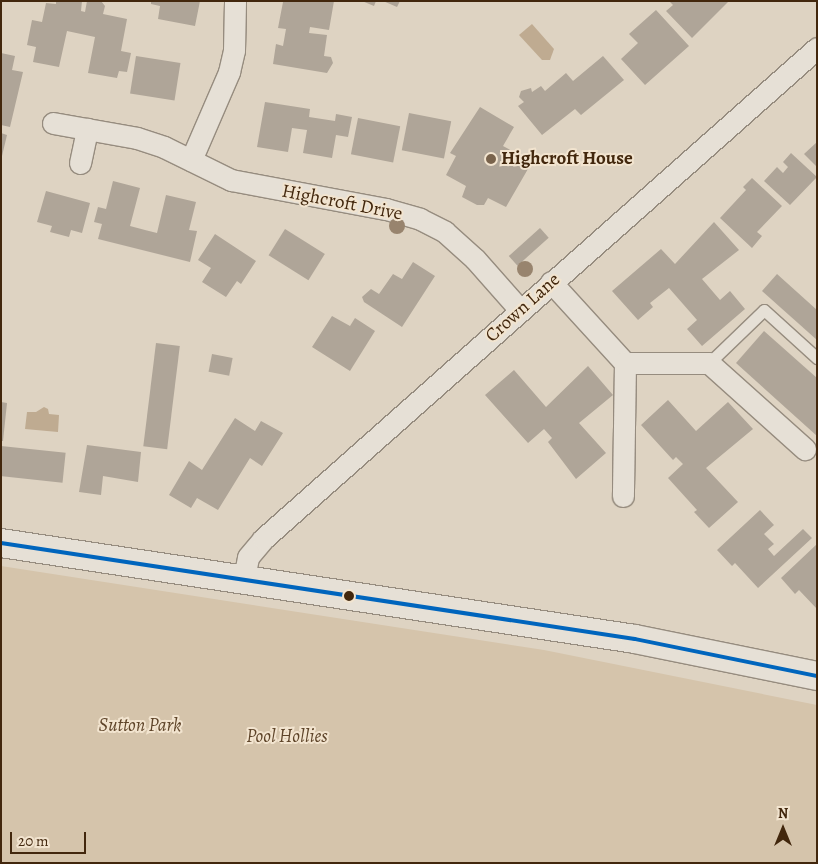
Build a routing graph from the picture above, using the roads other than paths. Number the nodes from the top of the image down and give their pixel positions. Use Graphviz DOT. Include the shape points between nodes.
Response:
graph roads {
  1 [pos="235,1"];
  2 [pos="817,48"];
  3 [pos="53,123"];
  4 [pos="87,129"];
  5 [pos="191,160"];
  6 [pos="80,163"];
  7 [pos="551,282"];
  8 [pos="521,311"];
  9 [pos="817,358"];
  10 [pos="625,363"];
  11 [pos="710,363"];
  12 [pos="805,449"];
  13 [pos="622,496"];
  14 [pos="1,543"];
  15 [pos="244,578"];
  16 [pos="817,676"];
  1 -- 5 [label="street" via="234,50 229,72"];
  2 -- 7 [label="street, Crown Lane"];
  3 -- 4 [label="street, Highcroft Drive"];
  4 -- 5 [label="street, Highcroft Drive" via="137,138"];
  4 -- 6 [label="street"];
  5 -- 8 [label="street, Highcroft Drive" via="231,180 386,209 420,219 445,232"];
  7 -- 8 [label="street, Crown Lane"];
  7 -- 10 [label="street"];
  8 -- 15 [label="street, Crown Lane" via="263,538 248,557"];
  9 -- 11 [label="lane" via="764,310"];
  10 -- 11 [label="street"];
  10 -- 13 [label="street"];
  11 -- 12 [label="street"];
  14 -- 15 [label="main road"];
  15 -- 16 [label="main road" via="635,639"];
}
